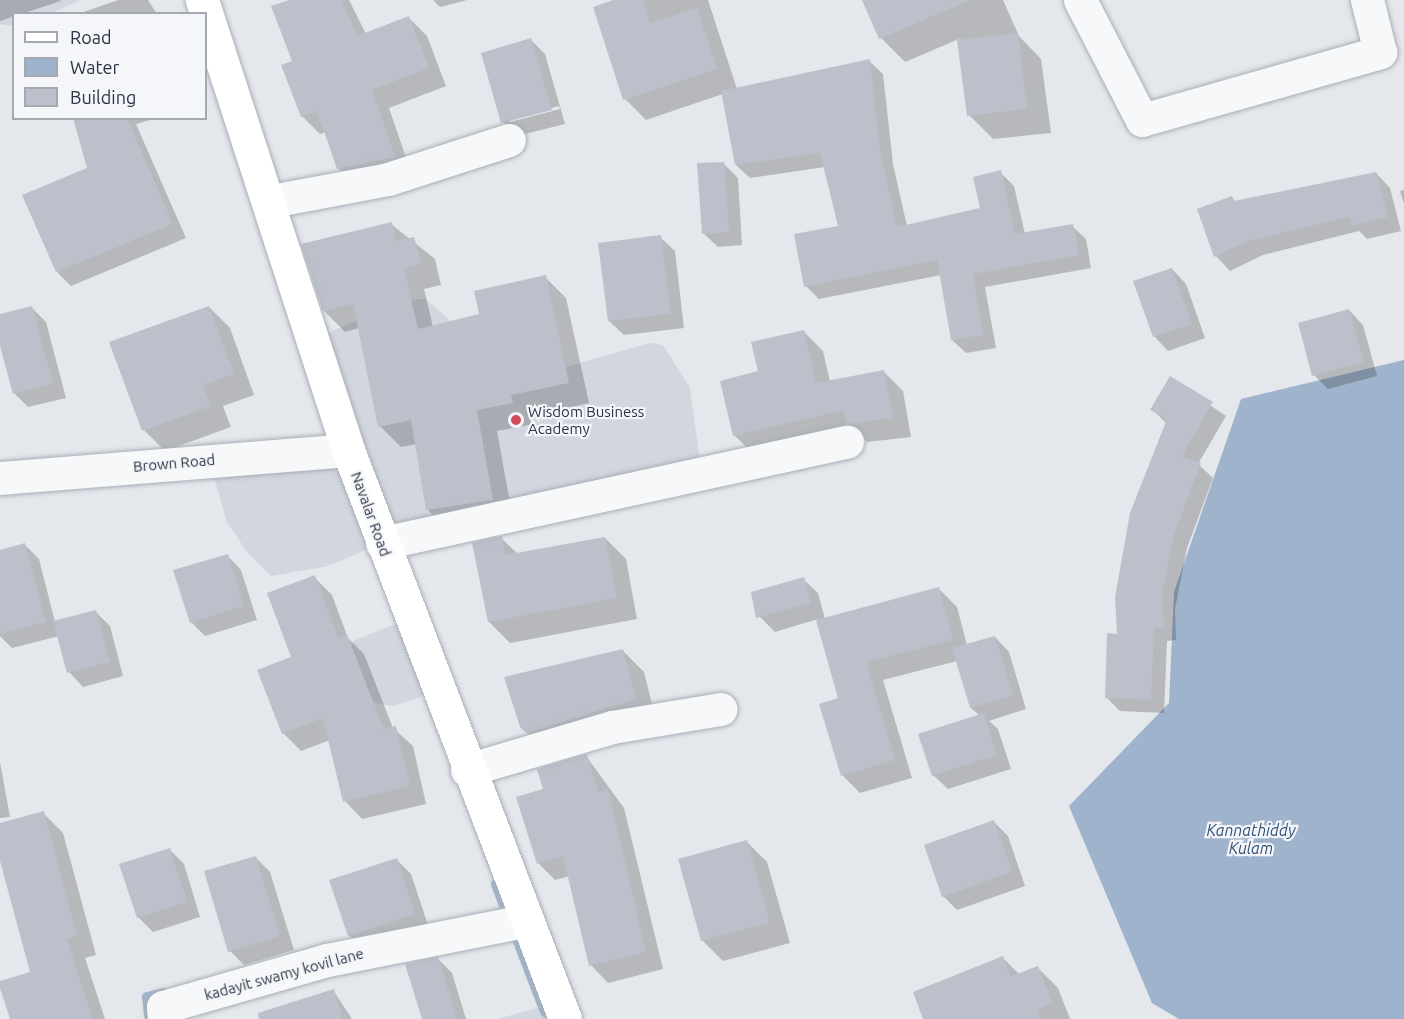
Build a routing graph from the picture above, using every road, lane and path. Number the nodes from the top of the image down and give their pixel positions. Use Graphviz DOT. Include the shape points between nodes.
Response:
graph roads {
  1 [pos="1080,0"];
  2 [pos="1366,0"];
  3 [pos="207,15"];
  4 [pos="508,140"];
  5 [pos="271,201"];
  6 [pos="847,442"];
  7 [pos="348,450"];
  8 [pos="0,478"];
  9 [pos="382,543"];
  10 [pos="721,709"];
  11 [pos="467,770"];
  12 [pos="524,921"];
  13 [pos="164,1019"];
  14 [pos="566,1019"];
  1 -- 2 [label="street" via="1142,120 1380,52"];
  3 -- 5 [label="street, Navalar Road"];
  4 -- 5 [label="street" via="388,179"];
  5 -- 7 [label="street, Navalar Road"];
  6 -- 9 [label="street"];
  7 -- 8 [label="street, Brown Road"];
  7 -- 9 [label="street, Navalar Road"];
  9 -- 11 [label="street, Navalar Road"];
  10 -- 11 [label="street" via="612,727"];
  11 -- 12 [label="street, Navalar Road"];
  12 -- 13 [label="street, kadayit swamy kovil lane" via="327,960 163,1007"];
  12 -- 14 [label="street, Navalar Road"];
}
